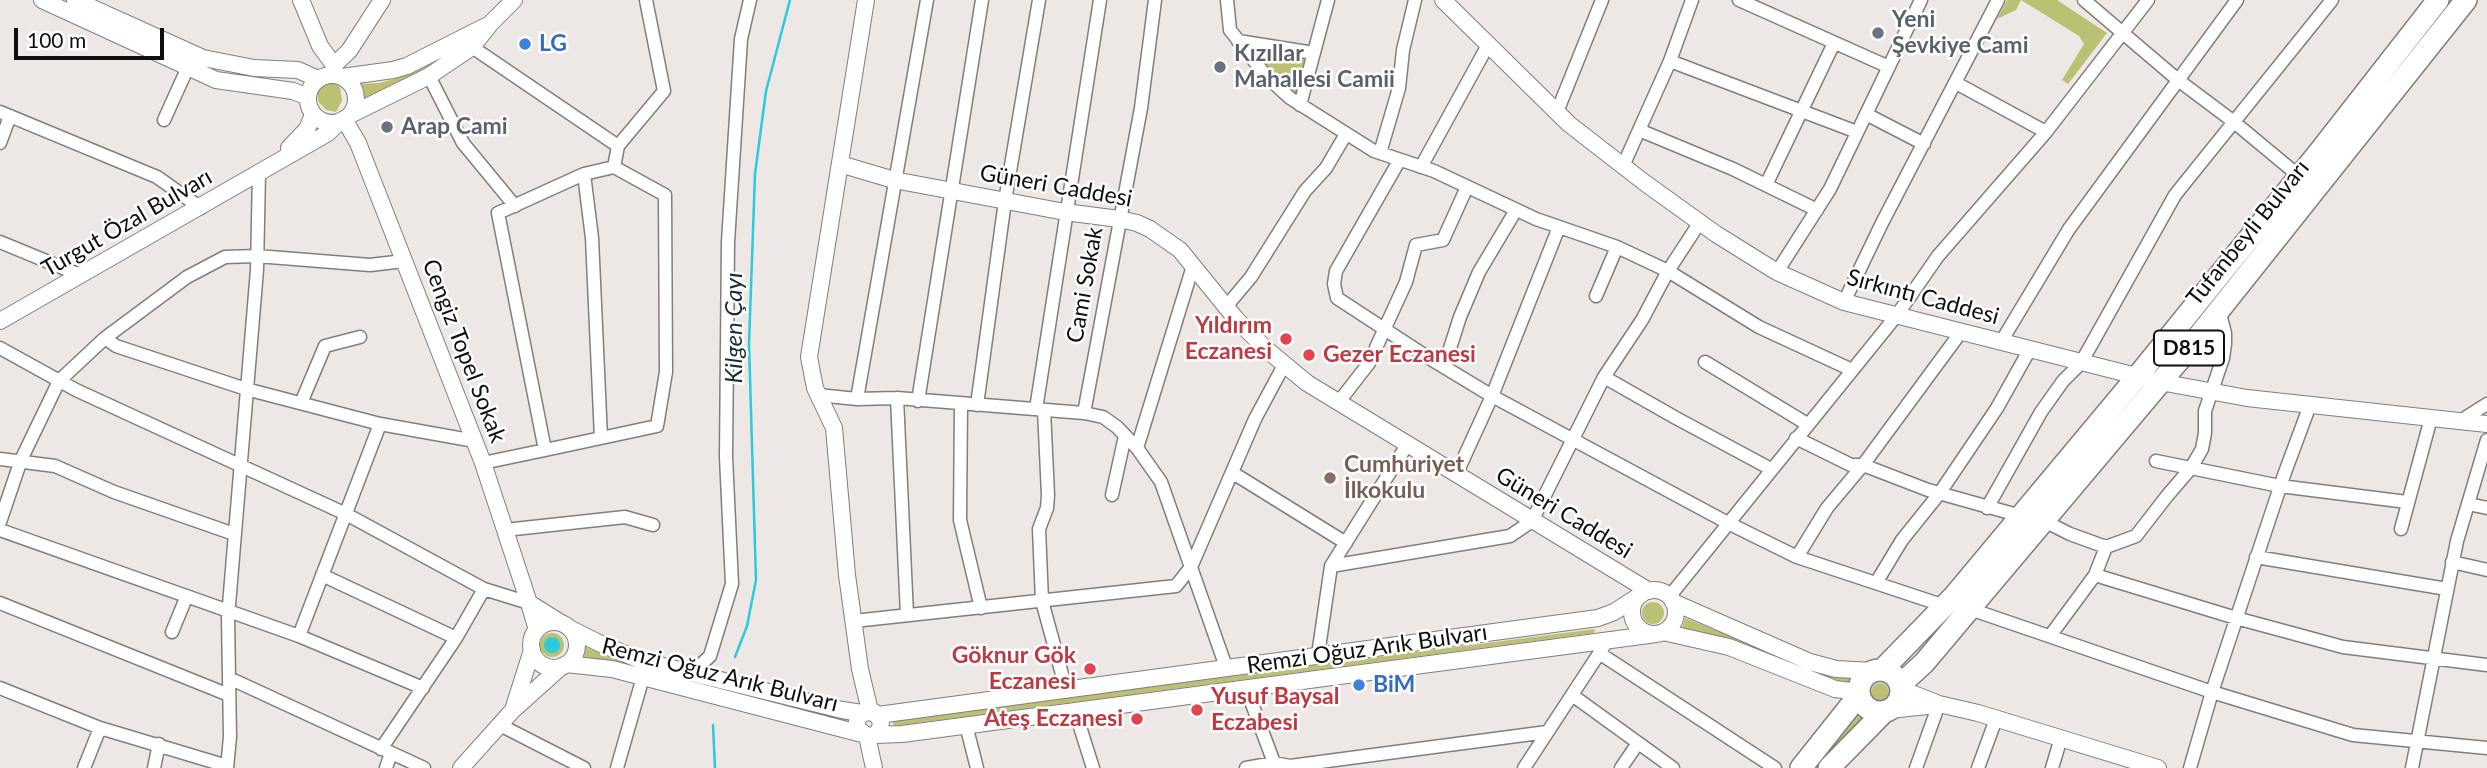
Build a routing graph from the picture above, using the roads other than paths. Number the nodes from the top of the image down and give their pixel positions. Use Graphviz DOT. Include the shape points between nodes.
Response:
graph roads {
  1 [pos="42,0"];
  2 [pos="75,0"];
  3 [pos="301,0"];
  4 [pos="382,0"];
  5 [pos="514,0"];
  6 [pos="646,0"];
  7 [pos="750,0"];
  8 [pos="866,0"];
  9 [pos="927,0"];
  10 [pos="982,0"];
  11 [pos="1039,0"];
  12 [pos="1100,0"];
  13 [pos="1155,0"];
  14 [pos="1227,0"];
  15 [pos="1328,0"];
  16 [pos="1415,0"];
  17 [pos="1602,0"];
  18 [pos="1692,0"];
  19 [pos="1739,0"];
  20 [pos="1921,0"];
  21 [pos="1998,0"];
  22 [pos="2084,0"];
  23 [pos="2148,0"];
  24 [pos="2237,0"];
  25 [pos="2332,0"];
  26 [pos="2438,0"];
  27 [pos="2466,0"];
  28 [pos="1445,1"];
  29 [pos="491,23"];
  30 [pos="2123,33"];
  31 [pos="1238,41"];
  32 [pos="1834,43"];
  33 [pos="1488,46"];
  34 [pos="472,47"];
  35 [pos="1314,53"];
  36 [pos="1670,61"];
  37 [pos="188,67"];
  38 [pos="1889,67"];
  39 [pos="330,75"];
  40 [pos="429,76"];
  41 [pos="2178,80"];
  42 [pos="1956,83"];
  43 [pos="310,104"];
  44 [pos="1300,105"];
  45 [pos="1800,110"];
  46 [pos="1557,112"];
  47 [pos="5,114"];
  48 [pos="1866,114"];
  49 [pos="345,118"];
  50 [pos="164,120"];
  51 [pos="2234,122"];
  52 [pos="1639,130"];
  53 [pos="1857,132"];
  54 [pos="2046,132"];
  55 [pos="1346,134"];
  56 [pos="0,143"];
  57 [pos="1924,144"];
  58 [pos="618,146"];
  59 [pos="1380,153"];
  60 [pos="1399,161"];
  61 [pos="275,162"];
  62 [pos="839,164"];
  63 [pos="1623,166"];
  64 [pos="614,167"];
  65 [pos="1421,167"];
  66 [pos="259,173"];
  67 [pos="584,174"];
  68 [pos="2299,176"];
  69 [pos="894,180"];
  70 [pos="1766,185"];
  71 [pos="1467,187"];
  72 [pos="951,190"];
  73 [pos="1005,201"];
  74 [pos="515,206"];
  75 [pos="201,208"];
  76 [pos="1517,210"];
  77 [pos="1816,210"];
  78 [pos="1065,212"];
  79 [pos="1119,219"];
  80 [pos="1700,222"];
  81 [pos="1559,227"];
  82 [pos="0,242"];
  83 [pos="1617,247"];
  84 [pos="257,257"];
  85 [pos="404,261"];
  86 [pos="1193,266"];
  87 [pos="1668,271"];
  88 [pos="1777,272"];
  89 [pos="80,275"];
  90 [pos="1596,296"];
  91 [pos="1844,302"];
  92 [pos="1225,308"];
  93 [pos="2219,310"];
  94 [pos="1897,315"];
  95 [pos="0,321"];
  96 [pos="1383,328"];
  97 [pos="1961,332"];
  98 [pos="360,337"];
  99 [pos="105,338"];
  100 [pos="2001,342"];
  101 [pos="0,348"];
  102 [pos="2029,349"];
  103 [pos="1705,362"];
  104 [pos="2081,363"];
  105 [pos="1284,365"];
  106 [pos="1444,367"];
  107 [pos="1852,370"];
  108 [pos="1604,377"];
  109 [pos="2137,377"];
  110 [pos="59,381"];
  111 [pos="2160,382"];
  112 [pos="246,389"];
  113 [pos="2211,391"];
  114 [pos="818,395"];
  115 [pos="1492,396"];
  116 [pos="897,398"];
  117 [pos="858,399"];
  118 [pos="918,401"];
  119 [pos="301,403"];
  120 [pos="1338,403"];
  121 [pos="961,404"];
  122 [pos="2487,404"];
  123 [pos="977,405"];
  124 [pos="2310,405"];
  125 [pos="1040,410"];
  126 [pos="1084,413"];
  127 [pos="2431,418"];
  128 [pos="2460,421"];
  129 [pos="380,424"];
  130 [pos="1807,424"];
  131 [pos="2487,424"];
  132 [pos="1125,436"];
  133 [pos="601,438"];
  134 [pos="1796,438"];
  135 [pos="1574,440"];
  136 [pos="2487,440"];
  137 [pos="475,441"];
  138 [pos="1407,445"];
  139 [pos="1137,448"];
  140 [pos="545,450"];
  141 [pos="0,459"];
  142 [pos="21,460"];
  143 [pos="2156,461"];
  144 [pos="483,463"];
  145 [pos="239,465"];
  146 [pos="1863,465"];
  147 [pos="2191,468"];
  148 [pos="1771,469"];
  149 [pos="1233,473"];
  150 [pos="1457,475"];
  151 [pos="2280,486"];
  152 [pos="1939,494"];
  153 [pos="1112,495"];
  154 [pos="2407,502"];
  155 [pos="2468,504"];
  156 [pos="1987,508"];
  157 [pos="2487,508"];
  158 [pos="346,514"];
  159 [pos="2021,516"];
  160 [pos="1532,521"];
  161 [pos="2044,521"];
  162 [pos="0,522"];
  163 [pos="1728,523"];
  164 [pos="653,525"];
  165 [pos="2401,528"];
  166 [pos="0,530"];
  167 [pos="505,530"];
  168 [pos="234,534"];
  169 [pos="1346,543"];
  170 [pos="2106,547"];
  171 [pos="1797,557"];
  172 [pos="2256,557"];
  173 [pos="2452,562"];
  174 [pos="1331,566"];
  175 [pos="1191,567"];
  176 [pos="2487,570"];
  177 [pos="322,575"];
  178 [pos="2095,575"];
  179 [pos="1876,583"];
  180 [pos="484,589"];
  181 [pos="2447,589"];
  182 [pos="1646,592"];
  183 [pos="186,598"];
  184 [pos="1671,599"];
  185 [pos="1042,601"];
  186 [pos="0,603"];
  187 [pos="529,603"];
  188 [pos="1945,606"];
  189 [pos="981,608"];
  190 [pos="1970,609"];
  191 [pos="228,613"];
  192 [pos="907,615"];
  193 [pos="2236,618"];
  194 [pos="854,621"];
  195 [pos="566,626"];
  196 [pos="537,630"];
  197 [pos="172,632"];
  198 [pos="1659,633"];
  199 [pos="299,636"];
  200 [pos="2050,636"];
  201 [pos="456,638"];
  202 [pos="1604,647"];
  203 [pos="531,650"];
  204 [pos="1318,655"];
  205 [pos="2434,657"];
  206 [pos="564,665"];
  207 [pos="2487,665"];
  208 [pos="1226,667"];
  209 [pos="1877,671"];
  210 [pos="691,674"];
  211 [pos="643,677"];
  212 [pos="229,678"];
  213 [pos="1900,687"];
  214 [pos="0,688"];
  215 [pos="423,688"];
  216 [pos="1246,688"];
  217 [pos="1066,690"];
  218 [pos="2212,692"];
  219 [pos="1859,694"];
  220 [pos="229,695"];
  221 [pos="1572,695"];
  222 [pos="1939,704"];
  223 [pos="513,710"];
  224 [pos="1887,710"];
  225 [pos="1075,711"];
  226 [pos="870,713"];
  227 [pos="1996,719"];
  228 [pos="500,725"];
  229 [pos="966,725"];
  230 [pos="100,729"];
  231 [pos="1548,732"];
  232 [pos="868,735"];
  233 [pos="2060,738"];
  234 [pos="2418,741"];
  235 [pos="1638,743"];
  236 [pos="159,744"];
  237 [pos="2487,748"];
  238 [pos="386,751"];
  239 [pos="1275,765"];
  240 [pos="2147,766"];
  241 [pos="227,767"];
  242 [pos="84,768"];
  243 [pos="154,768"];
  244 [pos="386,768"];
  245 [pos="424,768"];
  246 [pos="461,768"];
  247 [pos="584,768"];
  248 [pos="617,768"];
  249 [pos="874,768"];
  250 [pos="977,768"];
  251 [pos="1093,768"];
  252 [pos="1246,768"];
  253 [pos="1524,768"];
  254 [pos="1621,768"];
  255 [pos="1673,768"];
  256 [pos="1775,768"];
  257 [pos="1801,768"];
  258 [pos="1829,768"];
  259 [pos="1916,768"];
  260 [pos="1978,768"];
  261 [pos="2052,768"];
  262 [pos="2190,768"];
  263 [pos="2412,768"];
  1 -- 37 [label="main road"];
  2 -- 39 [label="main road" via="203,58"];
  3 -- 39 [label="main road"];
  4 -- 39 [label="main road"];
  5 -- 29 [label="main road, Turgut Özal Bulvarı"];
  6 -- 58 [label="street" via="664,91"];
  7 -- 210 [label="street" via="741,39 728,242 726,457 732,584 710,656"];
  8 -- 62 [label="main road"];
  9 -- 69 [label="street"];
  10 -- 72 [label="street"];
  11 -- 73 [label="street"];
  12 -- 78 [label="street"];
  13 -- 79 [label="street, Cami Sokak" via="1141,108"];
  14 -- 31 [label="street" via="1230,30"];
  15 -- 35 [label="street"];
  16 -- 59 [label="street"];
  17 -- 46 [label="street"];
  18 -- 36 [label="street"];
  19 -- 32 [label="street"];
  20 -- 38 [label="street"];
  21 -- 42 [label="street"];
  22 -- 30 [label="street"];
  23 -- 30 [label="street"];
  24 -- 41 [label="street"];
  25 -- 51 [label="street"];
  26 -- 68 [label="highway, Tufanbeyli Bulvarı / D815"];
  27 -- 93 [label="highway, Tufanbeyli Bulvarı / D815"];
  28 -- 33 [label="main road, Sırkıntı Caddesi"];
  29 -- 34 [label="main road, Turgut Özal Bulvarı"];
  29 -- 39 [label="main road, Turgut Özal Bulvarı" via="393,71"];
  30 -- 41 [label="street"];
  30 -- 54 [label="street"];
  31 -- 35 [label="street"];
  31 -- 44 [label="street" via="1266,76"];
  32 -- 38 [label="street"];
  32 -- 45 [label="street"];
  33 -- 46 [label="main road, Sırkıntı Caddesi"];
  33 -- 65 [label="street"];
  34 -- 40 [label="main road, Turgut Özal Bulvarı"];
  34 -- 58 [label="street"];
  35 -- 44 [label="street"];
  36 -- 45 [label="street"];
  36 -- 52 [label="street"];
  37 -- 43 [label="main road" via="216,80 293,90"];
  37 -- 50 [label="street"];
  38 -- 48 [label="street"];
  39 -- 43 [label="main road, Turgut Özal Bulvarı" via="311,87"];
  39 -- 49 [label="main road" via="353,87 356,94"];
  40 -- 49 [label="main road, Turgut Özal Bulvarı"];
  40 -- 74 [label="street" via="463,143"];
  41 -- 51 [label="street"];
  41 -- 100 [label="street" via="2069,229"];
  42 -- 54 [label="street"];
  42 -- 57 [label="street"];
  43 -- 49 [label="main road" via="322,120"];
  43 -- 61 [label="main road, Turgut Özal Bulvarı" via="313,115 302,136"];
  44 -- 55 [label="street"];
  45 -- 53 [label="street"];
  45 -- 70 [label="street"];
  46 -- 63 [label="main road, Sırkıntı Caddesi"];
  47 -- 56 [label="street"];
  47 -- 75 [label="street" via="157,177"];
  48 -- 53 [label="street"];
  48 -- 57 [label="street"];
  49 -- 61 [label="main road, Turgut Özal Bulvarı" via="328,134"];
  49 -- 85 [label="main road, Cengiz Topel Sokak"];
  51 -- 68 [label="street"];
  51 -- 104 [label="street" via="2175,195"];
  52 -- 63 [label="street"];
  52 -- 70 [label="street"];
  53 -- 77 [label="street"];
  54 -- 94 [label="street" via="1938,257"];
  55 -- 59 [label="street"];
  55 -- 92 [label="street" via="1251,277"];
  57 -- 91 [label="street"];
  58 -- 64 [label="street"];
  59 -- 60 [label="street"];
  60 -- 65 [label="street"];
  60 -- 96 [label="street" via="1336,271 1334,284 1337,298"];
  61 -- 66 [label="main road, Turgut Özal Bulvarı"];
  62 -- 69 [label="main road, Güneri Caddesi"];
  62 -- 114 [label="main road" via="809,356"];
  63 -- 80 [label="main road, Sırkıntı Caddesi"];
  64 -- 67 [label="street"];
  64 -- 133 [label="street" via="665,195 666,372 657,426"];
  65 -- 71 [label="street"];
  66 -- 75 [label="main road, Turgut Özal Bulvarı"];
  66 -- 84 [label="street"];
  67 -- 74 [label="street"];
  67 -- 133 [label="street" via="592,238"];
  68 -- 109 [label="highway, Tufanbeyli Bulvarı / D815"];
  69 -- 72 [label="main road, Güneri Caddesi"];
  69 -- 117 [label="street"];
  70 -- 77 [label="street"];
  71 -- 76 [label="street"];
  71 -- 96 [label="street" via="1443,240 1416,245 1406,282"];
  72 -- 73 [label="main road, Güneri Caddesi"];
  72 -- 118 [label="street"];
  73 -- 78 [label="main road, Güneri Caddesi"];
  73 -- 123 [label="street"];
  74 -- 140 [label="street" via="498,213"];
  75 -- 89 [label="main road, Turgut Özal Bulvarı"];
  76 -- 81 [label="street"];
  76 -- 106 [label="street" via="1479,272"];
  77 -- 88 [label="street"];
  78 -- 79 [label="main road, Güneri Caddesi"];
  78 -- 125 [label="street"];
  79 -- 86 [label="main road, Güneri Caddesi" via="1163,237"];
  79 -- 126 [label="street, Cami Sokak"];
  80 -- 87 [label="street"];
  80 -- 88 [label="main road, Sırkıntı Caddesi"];
  81 -- 83 [label="street"];
  81 -- 115 [label="street"];
  82 -- 89 [label="street"];
  83 -- 87 [label="street"];
  83 -- 90 [label="street"];
  84 -- 85 [label="street" via="370,265"];
  84 -- 99 [label="street" via="225,257 187,277"];
  84 -- 112 [label="street"];
  85 -- 137 [label="main road, Cengiz Topel Sokak"];
  86 -- 92 [label="main road, Güneri Caddesi"];
  86 -- 139 [label="street"];
  87 -- 107 [label="street" via="1759,327"];
  87 -- 108 [label="street"];
  88 -- 91 [label="main road, Sırkıntı Caddesi"];
  89 -- 95 [label="main road, Turgut Özal Bulvarı"];
  91 -- 94 [label="main road, Sırkıntı Caddesi"];
  92 -- 105 [label="main road, Güneri Caddesi"];
  93 -- 111 [label="highway, Tufanbeyli Bulvarı / D815"];
  93 -- 113 [label="street" via="2225,344"];
  94 -- 97 [label="main road, Sırkıntı Caddesi"];
  94 -- 107 [label="street"];
  96 -- 106 [label="street"];
  96 -- 120 [label="street" via="1369,363"];
  97 -- 100 [label="main road, Sırkıntı Caddesi"];
  97 -- 146 [label="street"];
  98 -- 119 [label="street" via="325,346"];
  99 -- 110 [label="street"];
  99 -- 112 [label="street" via="116,346"];
  100 -- 102 [label="main road, Sırkıntı Caddesi"];
  101 -- 110 [label="street"];
  102 -- 104 [label="main road, Sırkıntı Caddesi"];
  102 -- 152 [label="street" via="1997,408"];
  103 -- 130 [label="street"];
  104 -- 109 [label="main road, Sırkıntı Caddesi"];
  104 -- 156 [label="street" via="2041,412"];
  105 -- 120 [label="main road, Güneri Caddesi"];
  105 -- 149 [label="street"];
  106 -- 115 [label="street"];
  107 -- 130 [label="street"];
  108 -- 135 [label="street"];
  108 -- 148 [label="street"];
  109 -- 111 [label="main road, Sırkıntı Caddesi"];
  109 -- 159 [label="highway, Tufanbeyli Bulvarı / D815"];
  110 -- 142 [label="street"];
  110 -- 145 [label="street"];
  111 -- 113 [label="main road, Sırkıntı Caddesi"];
  111 -- 161 [label="highway, Tufanbeyli Bulvarı / D815"];
  112 -- 119 [label="street"];
  112 -- 145 [label="street"];
  113 -- 124 [label="main road, Sırkıntı Caddesi"];
  113 -- 147 [label="street" via="2202,449"];
  114 -- 117 [label="street"];
  114 -- 194 [label="main road" via="834,428"];
  115 -- 135 [label="street"];
  115 -- 150 [label="street"];
  116 -- 117 [label="street"];
  116 -- 118 [label="street"];
  116 -- 192 [label="street"];
  118 -- 121 [label="street"];
  119 -- 129 [label="street"];
  120 -- 138 [label="main road, Güneri Caddesi"];
  121 -- 123 [label="street"];
  121 -- 189 [label="street" via="960,520"];
  122 -- 128 [label="street"];
  123 -- 125 [label="street"];
  124 -- 127 [label="main road, Sırkıntı Caddesi"];
  124 -- 151 [label="street"];
  125 -- 126 [label="street"];
  125 -- 185 [label="street" via="1048,495 1039,528"];
  126 -- 132 [label="street" via="1103,417"];
  127 -- 128 [label="main road, Sırkıntı Caddesi"];
  127 -- 154 [label="street"];
  128 -- 131 [label="main road, Sırkıntı Caddesi"];
  129 -- 137 [label="street"];
  129 -- 158 [label="street"];
  130 -- 134 [label="street"];
  132 -- 139 [label="street"];
  132 -- 153 [label="street"];
  133 -- 140 [label="street"];
  134 -- 146 [label="street" via="1851,465"];
  134 -- 148 [label="street"];
  135 -- 160 [label="street"];
  135 -- 163 [label="street"];
  136 -- 155 [label="street"];
  137 -- 144 [label="main road, Cengiz Topel Sokak"];
  138 -- 150 [label="main road, Güneri Caddesi"];
  138 -- 169 [label="street"];
  139 -- 175 [label="street" via="1161,482"];
  140 -- 144 [label="street"];
  141 -- 142 [label="street"];
  142 -- 162 [label="street"];
  142 -- 168 [label="street" via="55,466"];
  143 -- 147 [label="street"];
  144 -- 167 [label="main road, Cengiz Topel Sokak"];
  145 -- 158 [label="street"];
  145 -- 168 [label="street"];
  146 -- 152 [label="street"];
  146 -- 171 [label="street" via="1827,508"];
  147 -- 151 [label="street"];
  147 -- 170 [label="street" via="2136,536"];
  148 -- 163 [label="street"];
  149 -- 169 [label="street"];
  149 -- 175 [label="street"];
  150 -- 160 [label="main road, Güneri Caddesi"];
  151 -- 154 [label="street"];
  151 -- 172 [label="street"];
  152 -- 156 [label="street"];
  152 -- 179 [label="street" via="1902,540"];
  154 -- 165 [label="street"];
  155 -- 157 [label="street"];
  155 -- 173 [label="street"];
  156 -- 159 [label="street"];
  158 -- 177 [label="street"];
  158 -- 180 [label="street"];
  159 -- 188 [label="highway, Tufanbeyli Bulvarı / D815"];
  160 -- 174 [label="street" via="1510,536"];
  160 -- 182 [label="main road, Güneri Caddesi"];
  161 -- 170 [label="street"];
  161 -- 190 [label="highway, Tufanbeyli Bulvarı / D815"];
  163 -- 171 [label="street"];
  163 -- 184 [label="street"];
  164 -- 167 [label="street" via="625,517"];
  166 -- 183 [label="street"];
  167 -- 187 [label="main road, Cengiz Topel Sokak"];
  168 -- 191 [label="street"];
  169 -- 174 [label="street"];
  170 -- 178 [label="street"];
  171 -- 179 [label="street"];
  172 -- 181 [label="street"];
  172 -- 193 [label="street"];
  173 -- 176 [label="street"];
  173 -- 181 [label="street"];
  174 -- 204 [label="street"];
  175 -- 185 [label="street" via="1176,586"];
  175 -- 208 [label="street"];
  177 -- 199 [label="street"];
  177 -- 201 [label="street"];
  178 -- 193 [label="street"];
  178 -- 200 [label="street"];
  179 -- 188 [label="street"];
  180 -- 187 [label="street"];
  180 -- 201 [label="street"];
  181 -- 205 [label="street"];
  182 -- 184 [label="main road, Güneri Caddesi" via="1656,591"];
  182 -- 198 [label="main road" via="1633,605 1634,620 1643,631"];
  182 -- 204 [label="main road, Remzi Oğuz Arık Bulvarı" via="1598,618"];
  183 -- 191 [label="street"];
  183 -- 197 [label="street"];
  184 -- 198 [label="main road" via="1675,616 1669,628"];
  184 -- 209 [label="main road, Güneri Caddesi" via="1810,662"];
  185 -- 189 [label="street"];
  185 -- 217 [label="street"];
  186 -- 220 [label="street"];
  187 -- 195 [label="main road"];
  187 -- 196 [label="main road, Cengiz Topel Sokak"];
  188 -- 209 [label="highway, Tufanbeyli Bulvarı / D815"];
  189 -- 192 [label="street"];
  190 -- 200 [label="street"];
  190 -- 213 [label="highway, Tufanbeyli Bulvarı / D815"];
  191 -- 199 [label="street"];
  191 -- 212 [label="street"];
  192 -- 194 [label="street"];
  193 -- 205 [label="street" via="2343,647"];
  193 -- 218 [label="street"];
  194 -- 226 [label="main road"];
  195 -- 196 [label="main road" via="549,622"];
  195 -- 206 [label="main road, Remzi Oğuz Arık Bulvarı" via="576,647"];
  195 -- 210 [label="main road, Remzi Oğuz Arık Bulvarı" via="623,654"];
  196 -- 203 [label="main road"];
  198 -- 202 [label="main road, Remzi Oğuz Arık Bulvarı"];
  198 -- 219 [label="main road" via="1729,646 1835,689"];
  199 -- 215 [label="street"];
  200 -- 218 [label="street"];
  201 -- 215 [label="street"];
  202 -- 216 [label="main road, Remzi Oğuz Arık Bulvarı"];
  202 -- 221 [label="street"];
  202 -- 256 [label="street"];
  203 -- 206 [label="main road, Remzi Oğuz Arık Bulvarı" via="547,666"];
  203 -- 223 [label="main road"];
  204 -- 208 [label="main road, Remzi Oğuz Arık Bulvarı"];
  205 -- 207 [label="street"];
  205 -- 234 [label="street"];
  206 -- 211 [label="main road, Remzi Oğuz Arık Bulvarı" via="602,667"];
  206 -- 223 [label="main road"];
  208 -- 217 [label="main road, Remzi Oğuz Arık Bulvarı"];
  209 -- 213 [label="highway" via="1893,675"];
  209 -- 219 [label="highway, Tufanbeyli Bulvarı" via="1865,676"];
  210 -- 226 [label="main road, Remzi Oğuz Arık Bulvarı"];
  211 -- 232 [label="main road, Remzi Oğuz Arık Bulvarı"];
  211 -- 248 [label="street"];
  212 -- 220 [label="street"];
  212 -- 238 [label="street"];
  213 -- 222 [label="main road"];
  213 -- 224 [label="highway, Tufanbeyli Bulvarı" via="1898,701"];
  214 -- 230 [label="street"];
  215 -- 238 [label="street"];
  216 -- 225 [label="main road, Remzi Oğuz Arık Bulvarı"];
  216 -- 239 [label="street"];
  217 -- 226 [label="main road, Remzi Oğuz Arık Bulvarı"];
  218 -- 234 [label="street" via="2353,735"];
  218 -- 262 [label="street"];
  219 -- 224 [label="highway" via="1869,709"];
  219 -- 257 [label="highway, Tufanbeyli Bulvarı"];
  220 -- 241 [label="street"];
  221 -- 231 [label="street"];
  221 -- 235 [label="street"];
  222 -- 224 [label="main road"];
  222 -- 227 [label="main road"];
  222 -- 259 [label="street"];
  223 -- 228 [label="main road"];
  224 -- 258 [label="highway, Tufanbeyli Bulvarı"];
  225 -- 229 [label="main road, Remzi Oğuz Arık Bulvarı"];
  225 -- 251 [label="street"];
  226 -- 232 [label="main road" via="856,724"];
  227 -- 233 [label="main road"];
  227 -- 260 [label="street"];
  228 -- 246 [label="main road"];
  228 -- 247 [label="street"];
  229 -- 232 [label="main road, Remzi Oğuz Arık Bulvarı"];
  229 -- 250 [label="street"];
  230 -- 236 [label="street"];
  230 -- 242 [label="street"];
  231 -- 239 [label="street"];
  231 -- 253 [label="street"];
  232 -- 249 [label="main road"];
  233 -- 240 [label="main road"];
  233 -- 261 [label="street"];
  234 -- 237 [label="street"];
  234 -- 263 [label="street"];
  235 -- 254 [label="street"];
  235 -- 255 [label="street"];
  236 -- 241 [label="street"];
  236 -- 243 [label="street"];
  238 -- 244 [label="street"];
  238 -- 245 [label="street"];
  239 -- 252 [label="street"];
}
